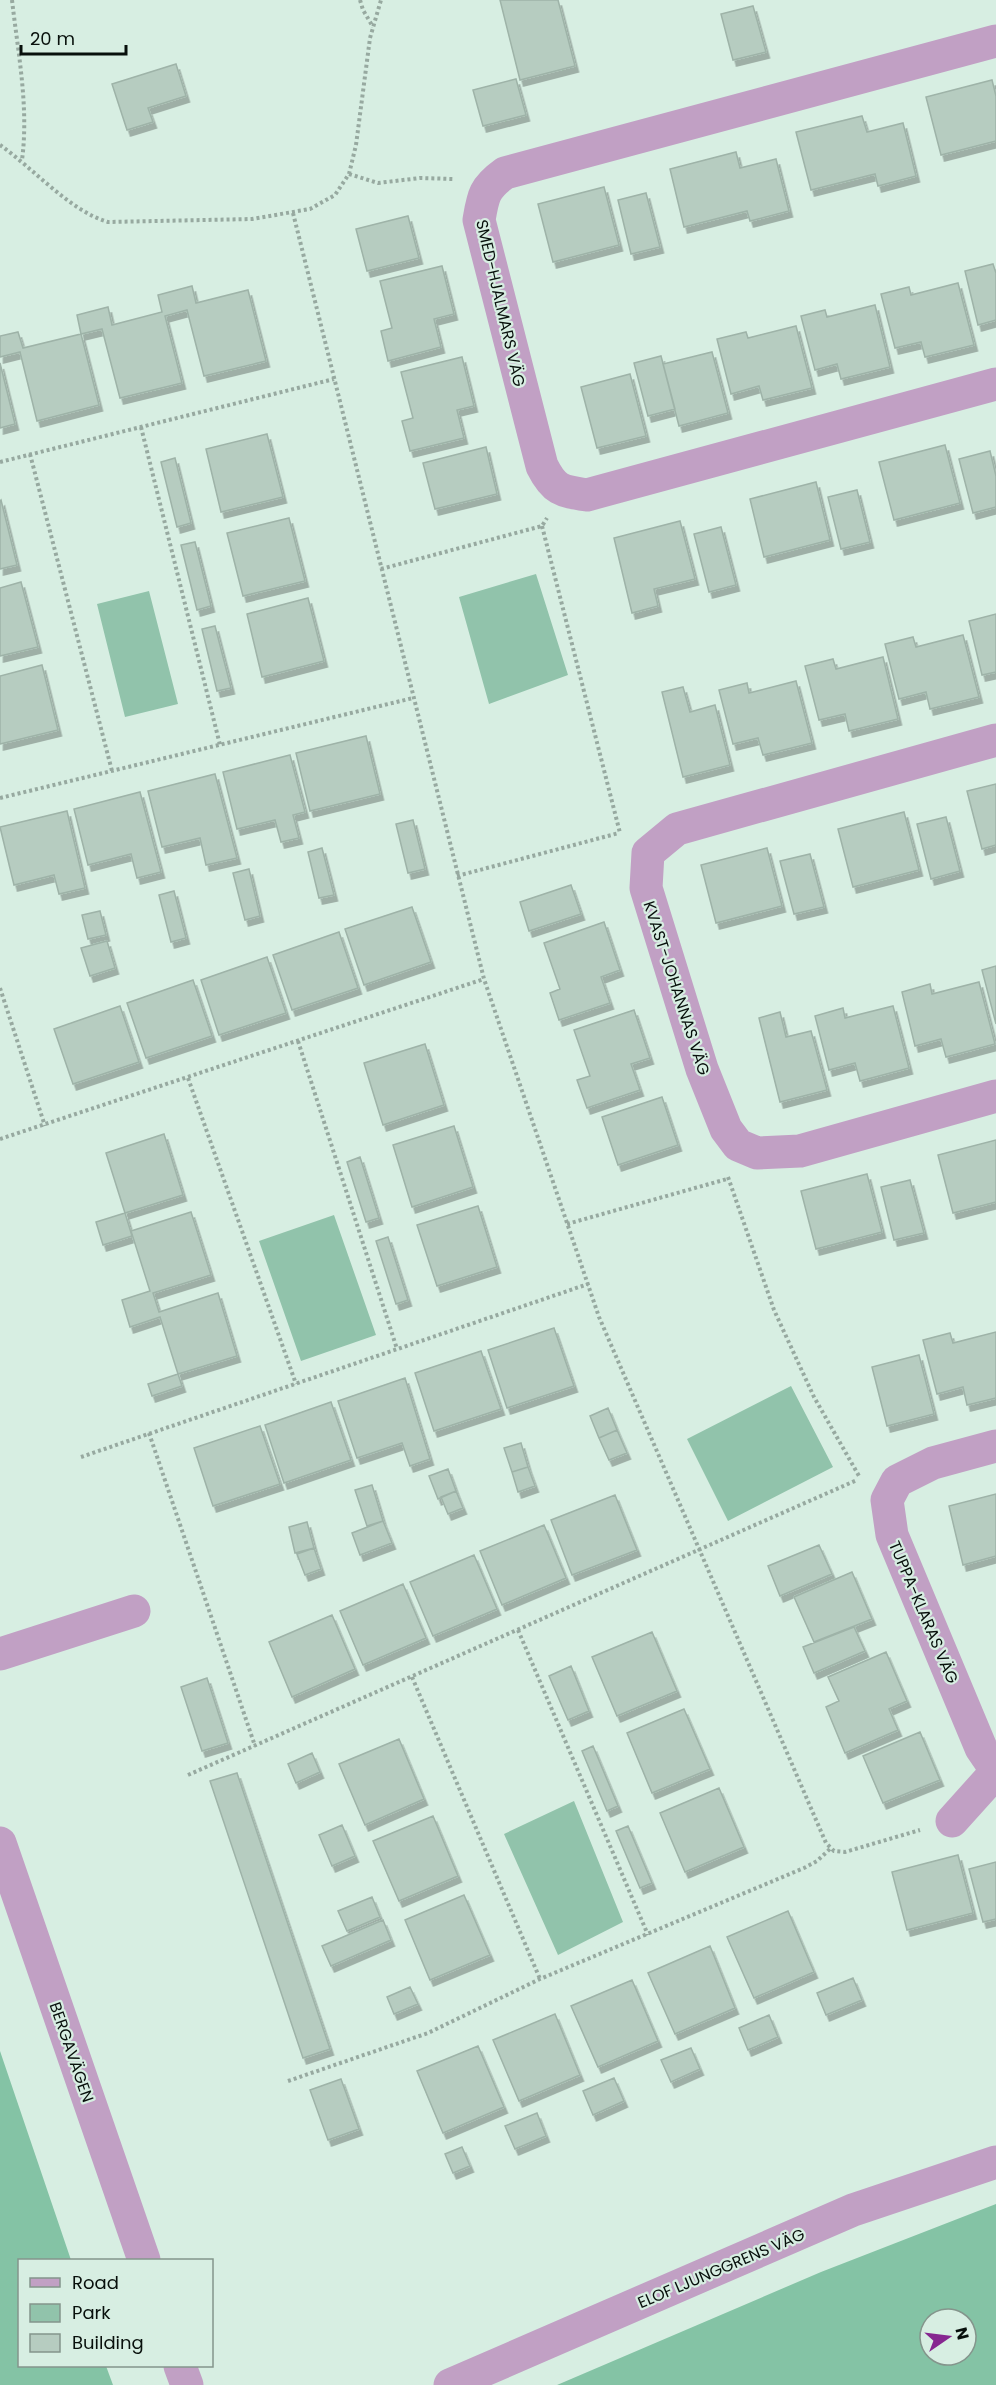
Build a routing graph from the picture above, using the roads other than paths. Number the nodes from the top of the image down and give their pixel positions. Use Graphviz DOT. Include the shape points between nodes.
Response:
graph roads {
  1 [pos="996,41"];
  2 [pos="996,384"];
  3 [pos="996,740"];
  4 [pos="996,1096"];
  5 [pos="996,1446"];
  6 [pos="134,1611"];
  7 [pos="0,1654"];
  8 [pos="996,1771"];
  9 [pos="952,1821"];
  10 [pos="0,1843"];
  11 [pos="996,2162"];
  12 [pos="144,2259"];
  13 [pos="180,2367"];
  14 [pos="187,2385"];
  15 [pos="450,2385"];
  1 -- 2 [label="street, SMED-HJALMARS VÄG" via="505,173 484,194 479,220 542,466 551,483 566,492 587,495"];
  3 -- 4 [label="street, KVAST-JOHANNAS VÄG" via="677,829 648,853 646,888 702,1069 726,1129 738,1145 757,1153 800,1151"];
  5 -- 8 [label="street, TUPPA-KLARAS VÄG" via="933,1463 897,1481 887,1500 892,1535 981,1748"];
  6 -- 7 [label="street"];
  8 -- 9 [label="street, TUPPA-KLARAS VÄG"];
  10 -- 12 [label="street, BERGAVÄGEN"];
  11 -- 15 [label="street, ELOF LJUNGGRENS VÄG" via="853,2210"];
  13 -- 14 [label="street"];
}
